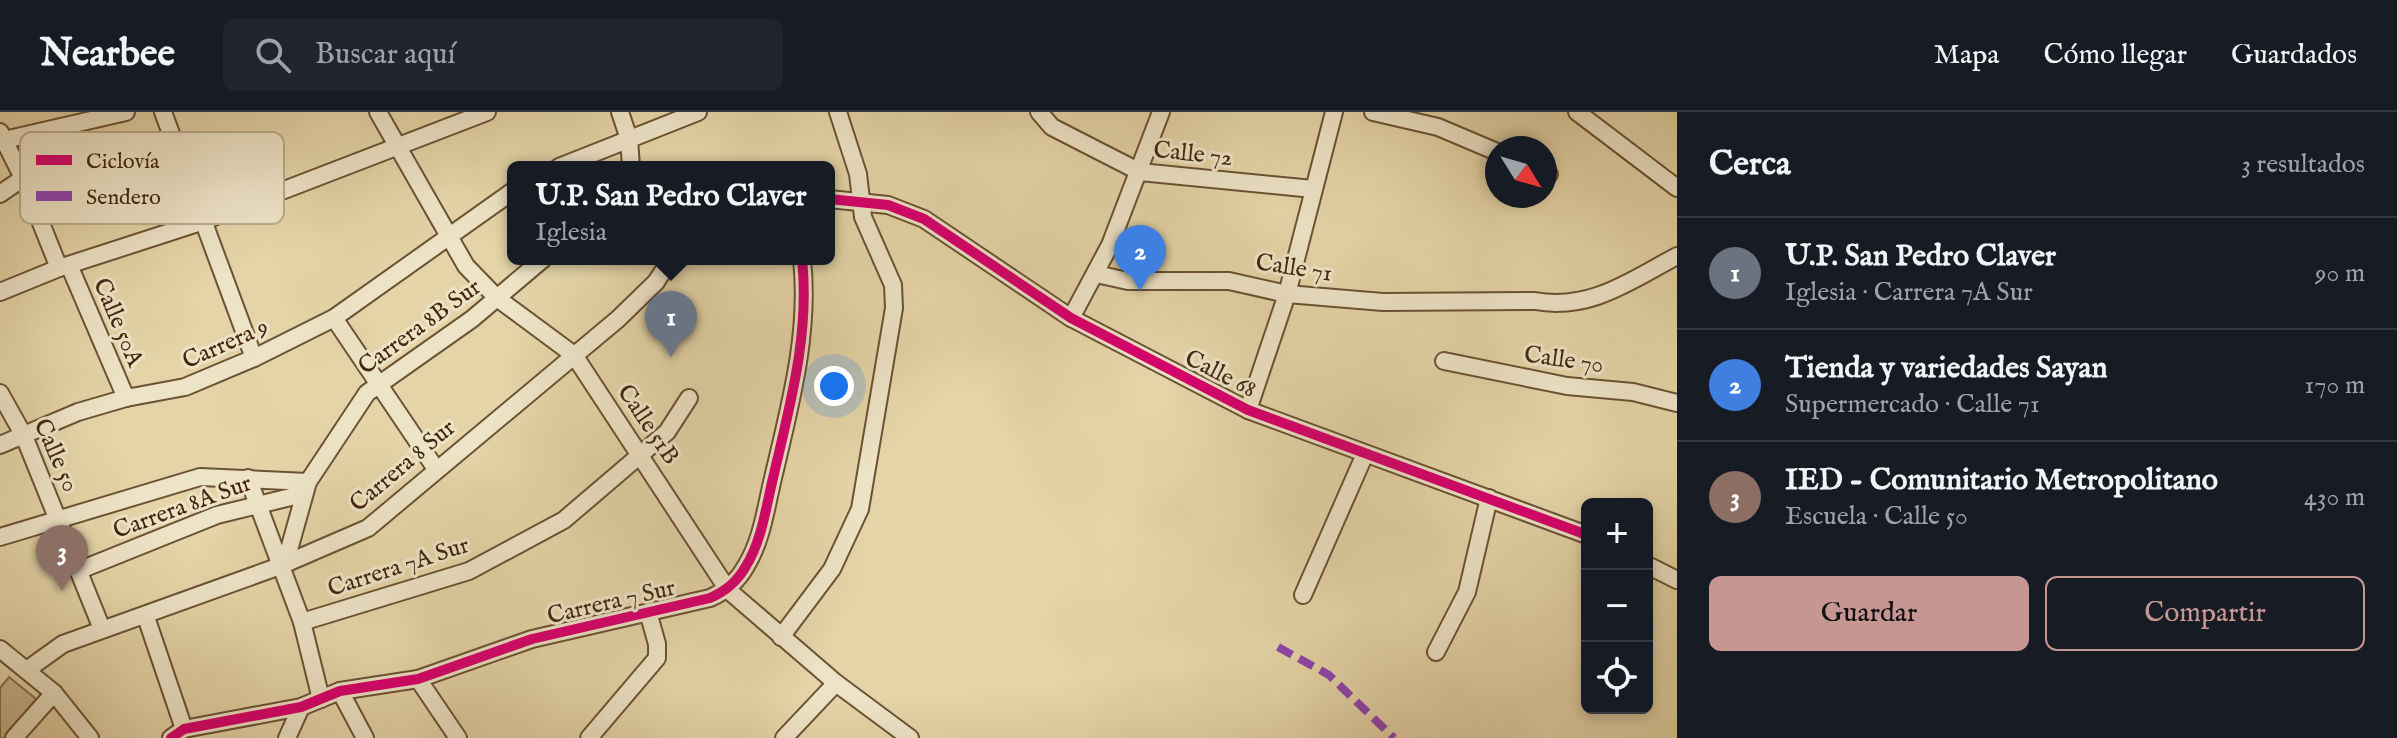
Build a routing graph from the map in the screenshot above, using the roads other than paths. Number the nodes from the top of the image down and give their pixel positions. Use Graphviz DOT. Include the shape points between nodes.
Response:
graph roads {
  1 [pos="126,112"];
  2 [pos="378,112"];
  3 [pos="487,112"];
  4 [pos="620,112"];
  5 [pos="698,112"];
  6 [pos="838,112"];
  7 [pos="1039,112"];
  8 [pos="1161,112"];
  9 [pos="1334,112"];
  10 [pos="1373,112"];
  11 [pos="1577,112"];
  12 [pos="1409,116"];
  13 [pos="31,132"];
  14 [pos="2,138"];
  15 [pos="629,139"];
  16 [pos="397,147"];
  17 [pos="1485,147"];
  18 [pos="574,161"];
  19 [pos="631,161"];
  20 [pos="20,172"];
  21 [pos="1140,172"];
  22 [pos="20,180"];
  23 [pos="1677,188"];
  24 [pos="1313,189"];
  25 [pos="284,190"];
  26 [pos="0,194"];
  27 [pos="507,195"];
  28 [pos="835,199"];
  29 [pos="861,199"];
  30 [pos="44,224"];
  31 [pos="195,224"];
  32 [pos="202,224"];
  33 [pos="447,236"];
  34 [pos="1677,256"];
  35 [pos="536,265"];
  36 [pos="667,265"];
  37 [pos="802,265"];
  38 [pos="64,267"];
  39 [pos="1096,274"];
  40 [pos="0,292"];
  41 [pos="1287,294"];
  42 [pos="497,298"];
  43 [pos="334,318"];
  44 [pos="1071,318"];
  45 [pos="574,355"];
  46 [pos="254,358"];
  47 [pos="1444,361"];
  48 [pos="379,381"];
  49 [pos="0,393"];
  50 [pos="126,398"];
  51 [pos="689,398"];
  52 [pos="1677,403"];
  53 [pos="1248,410"];
  54 [pos="24,436"];
  55 [pos="0,445"];
  56 [pos="1365,454"];
  57 [pos="642,455"];
  58 [pos="436,469"];
  59 [pos="248,478"];
  60 [pos="306,488"];
  61 [pos="1489,498"];
  62 [pos="259,502"];
  63 [pos="59,517"];
  64 [pos="1581,533"];
  65 [pos="0,537"];
  66 [pos="282,565"];
  67 [pos="1653,568"];
  68 [pos="80,570"];
  69 [pos="1677,580"];
  70 [pos="728,590"];
  71 [pos="1303,595"];
  72 [pos="648,612"];
  73 [pos="146,617"];
  74 [pos="302,622"];
  75 [pos="102,629"];
  76 [pos="781,637"];
  77 [pos="0,649"];
  78 [pos="1436,652"];
  79 [pos="28,669"];
  80 [pos="418,679"];
  81 [pos="836,683"];
  82 [pos="340,691"];
  83 [pos="54,693"];
  84 [pos="321,699"];
  85 [pos="301,707"];
  86 [pos="178,734"];
  87 [pos="14,738"];
  88 [pos="90,738"];
  89 [pos="287,738"];
  90 [pos="365,738"];
  91 [pos="458,738"];
  92 [pos="589,738"];
  93 [pos="784,738"];
  94 [pos="910,738"];
  1 -- 13 [label="street"];
  2 -- 16 [label="street, Calle 51B"];
  3 -- 16 [label="street"];
  4 -- 15 [label="street"];
  5 -- 15 [label="street"];
  6 -- 29 [label="street"];
  7 -- 21 [label="street, Calle 72" via="1052,127"];
  8 -- 21 [label="street"];
  9 -- 24 [label="street"];
  10 -- 12 [label="street"];
  11 -- 23 [label="street"];
  12 -- 17 [label="street"];
  14 -- 20 [label="street, Calle 50A"];
  15 -- 18 [label="street"];
  15 -- 19 [label="street"];
  16 -- 25 [label="street"];
  16 -- 33 [label="street, Calle 51B"];
  21 -- 24 [label="street, Calle 72"];
  21 -- 39 [label="street"];
  22 -- 26 [label="street"];
  24 -- 41 [label="street"];
  27 -- 33 [label="street, Carrera 9"];
  28 -- 29 [label="street"];
  29 -- 44 [label="street, Calle 68" via="932,224"];
  29 -- 76 [label="street" via="866,226 893,285 894,308 860,509 815,594"];
  30 -- 38 [label="street, Calle 50A"];
  31 -- 38 [label="street"];
  32 -- 46 [label="street"];
  33 -- 42 [label="street, Calle 51B" via="466,266"];
  33 -- 43 [label="street, Carrera 9"];
  34 -- 41 [label="street, Calle 71" via="1581,303 1383,302"];
  35 -- 42 [label="street, Carrera 8B Sur"];
  36 -- 45 [label="street, Carrera 8 Sur" via="656,282"];
  37 -- 70 [label="street" via="797,379 759,536 746,567"];
  38 -- 40 [label="street"];
  38 -- 50 [label="street, Calle 50A"];
  39 -- 41 [label="street, Calle 71" via="1128,281 1229,281"];
  39 -- 44 [label="street"];
  41 -- 53 [label="street"];
  42 -- 45 [label="street, Calle 51B"];
  42 -- 48 [label="street, Carrera 8B Sur"];
  43 -- 46 [label="street, Carrera 9"];
  43 -- 48 [label="street"];
  44 -- 53 [label="street, Calle 68"];
  45 -- 57 [label="street, Calle 51B"];
  45 -- 58 [label="street, Carrera 8 Sur"];
  46 -- 50 [label="street, Carrera 9" via="185,387"];
  47 -- 52 [label="street, Calle 70"];
  48 -- 58 [label="street"];
  48 -- 60 [label="street, Carrera 8B Sur" via="352,413"];
  49 -- 54 [label="street, Calle 50"];
  50 -- 54 [label="street, Carrera 9"];
  51 -- 57 [label="street, Carrera 7A Sur" via="667,432"];
  53 -- 56 [label="street, Calle 68"];
  54 -- 55 [label="street, Carrera 9"];
  54 -- 63 [label="street, Calle 50"];
  56 -- 61 [label="street, Calle 68"];
  56 -- 71 [label="street"];
  57 -- 70 [label="street, Calle 51B"];
  57 -- 74 [label="street, Carrera 7A Sur" via="564,520 469,571"];
  58 -- 66 [label="street, Carrera 8 Sur" via="368,528"];
  59 -- 60 [label="street"];
  59 -- 62 [label="street"];
  59 -- 63 [label="street" via="200,477"];
  60 -- 62 [label="street, Carrera 8A Sur"];
  60 -- 66 [label="street, Carrera 8B Sur"];
  61 -- 64 [label="street, Calle 68"];
  61 -- 78 [label="street" via="1467,592"];
  62 -- 66 [label="street"];
  62 -- 68 [label="street, Carrera 8A Sur"];
  63 -- 65 [label="street"];
  63 -- 68 [label="street, Calle 50"];
  66 -- 73 [label="street, Carrera 8 Sur"];
  66 -- 74 [label="street"];
  67 -- 69 [label="street"];
  68 -- 75 [label="street, Calle 50"];
  70 -- 72 [label="street, Carrera 7 Sur"];
  70 -- 76 [label="street, Calle 51B"];
  72 -- 80 [label="street, Carrera 7 Sur" via="532,639"];
  72 -- 92 [label="street" via="657,658"];
  73 -- 75 [label="street, Carrera 8 Sur"];
  73 -- 86 [label="street"];
  74 -- 84 [label="street"];
  75 -- 79 [label="street, Carrera 8 Sur" via="63,644"];
  76 -- 81 [label="street, Calle 51B"];
  77 -- 79 [label="street"];
  79 -- 83 [label="street"];
  80 -- 82 [label="street, Carrera 7 Sur"];
  80 -- 91 [label="street"];
  81 -- 93 [label="street"];
  81 -- 94 [label="street, Calle 51B"];
  82 -- 84 [label="street, Carrera 7 Sur"];
  82 -- 90 [label="street"];
  83 -- 87 [label="street"];
  83 -- 88 [label="street"];
  84 -- 85 [label="street, Carrera 7 Sur"];
  85 -- 86 [label="street, Carrera 7 Sur"];
  85 -- 89 [label="street"];
}
